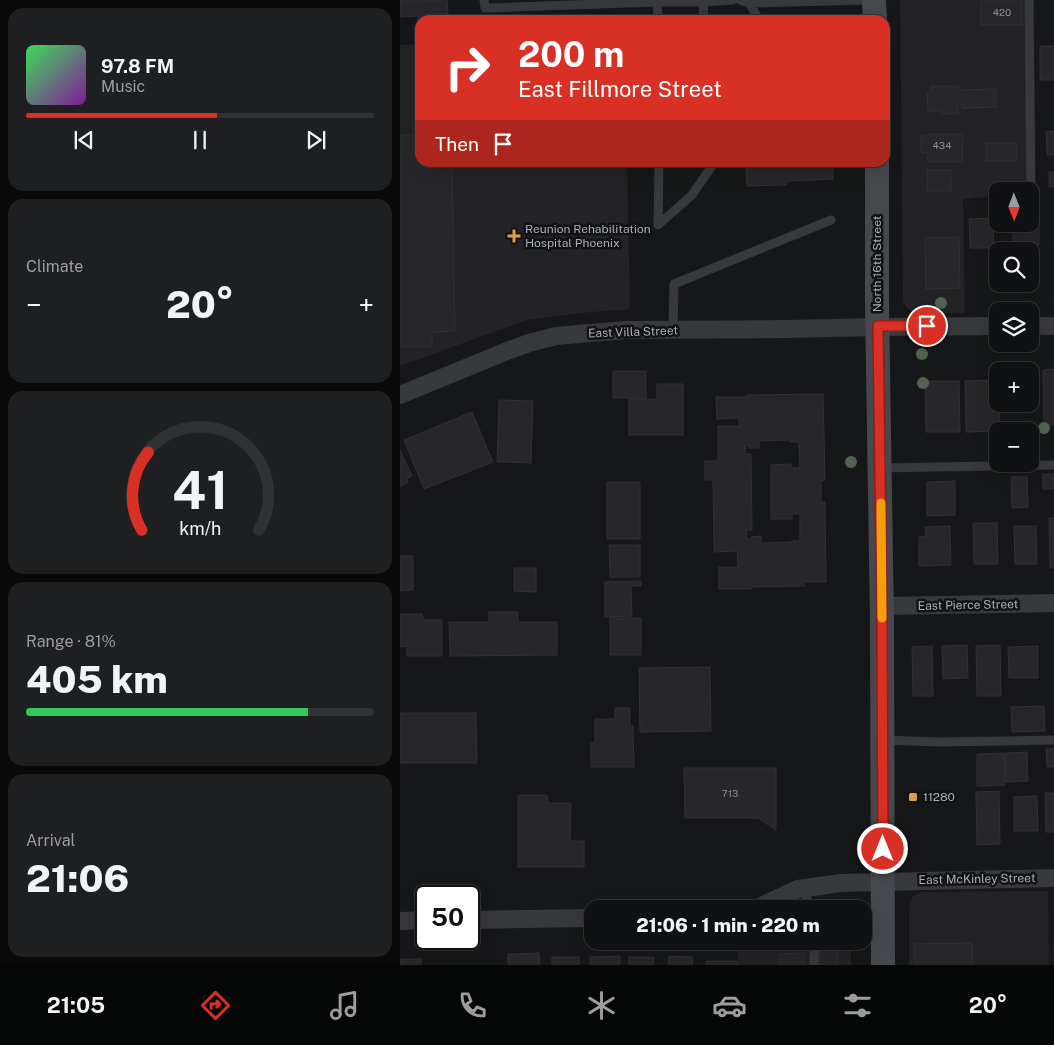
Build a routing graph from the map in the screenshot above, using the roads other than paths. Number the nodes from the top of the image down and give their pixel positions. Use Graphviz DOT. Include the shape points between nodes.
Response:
graph roads {
  1 [pos="484,0"];
  2 [pos="733,0"];
  3 [pos="869,0"];
  4 [pos="874,0"];
  5 [pos="1029,0"];
  6 [pos="744,1"];
  7 [pos="657,2"];
  8 [pos="703,2"];
  9 [pos="658,15"];
  10 [pos="704,15"];
  11 [pos="756,15"];
  12 [pos="875,15"];
  13 [pos="659,167"];
  14 [pos="711,167"];
  15 [pos="877,167"];
  16 [pos="1031,182"];
  17 [pos="831,220"];
  18 [pos="878,326"];
  19 [pos="989,326"];
  20 [pos="1039,326"];
  21 [pos="1054,326"];
  22 [pos="673,330"];
  23 [pos="400,395"];
  24 [pos="1054,465"];
  25 [pos="881,468"];
  26 [pos="1054,603"];
  27 [pos="882,606"];
  28 [pos="882,740"];
  29 [pos="1054,740"];
  30 [pos="1054,878"];
  31 [pos="883,882"];
  32 [pos="806,888"];
  33 [pos="774,900"];
  34 [pos="808,900"];
  35 [pos="584,918"];
  36 [pos="415,920"];
  37 [pos="480,920"];
  38 [pos="400,921"];
  39 [pos="873,935"];
  40 [pos="814,950"];
  41 [pos="814,965"];
  42 [pos="883,965"];
  1 -- 7 [label="lane" via="485,8"];
  2 -- 8 [label="lane"];
  3 -- 6 [label="lane"];
  4 -- 12 [label="main road"];
  5 -- 16 [label="lane"];
  6 -- 11 [label="lane"];
  7 -- 8 [label="lane"];
  7 -- 9 [label="lane"];
  8 -- 10 [label="lane"];
  13 -- 14 [label="lane" via="658,225 692,195"];
  15 -- 18 [label="main road, North 16th Street"];
  17 -- 22 [label="lane" via="674,284"];
  18 -- 19 [label="street, East Villa Street"];
  18 -- 22 [label="street, East Villa Street"];
  18 -- 25 [label="main road, North 16th Street"];
  20 -- 21 [label="street"];
  22 -- 23 [label="street, East Villa Street" via="556,336 507,351"];
  24 -- 25 [label="lane"];
  25 -- 27 [label="main road, North 16th Street"];
  26 -- 27 [label="street, East Pierce Street"];
  27 -- 28 [label="main road, North 16th Street"];
  28 -- 29 [label="lane"];
  28 -- 31 [label="main road, North 16th Street"];
  30 -- 31 [label="street, East McKinley Street"];
  31 -- 32 [label="street, East McKinley Street"];
  31 -- 39 [label="main road, North 16th Street"];
  32 -- 33 [label="street, East McKinley Street"];
  32 -- 34 [label="lane"];
  35 -- 37 [label="street"];
  36 -- 38 [label="street"];
  39 -- 42 [label="main road, North 16th Street"];
  40 -- 41 [label="lane"];
}
